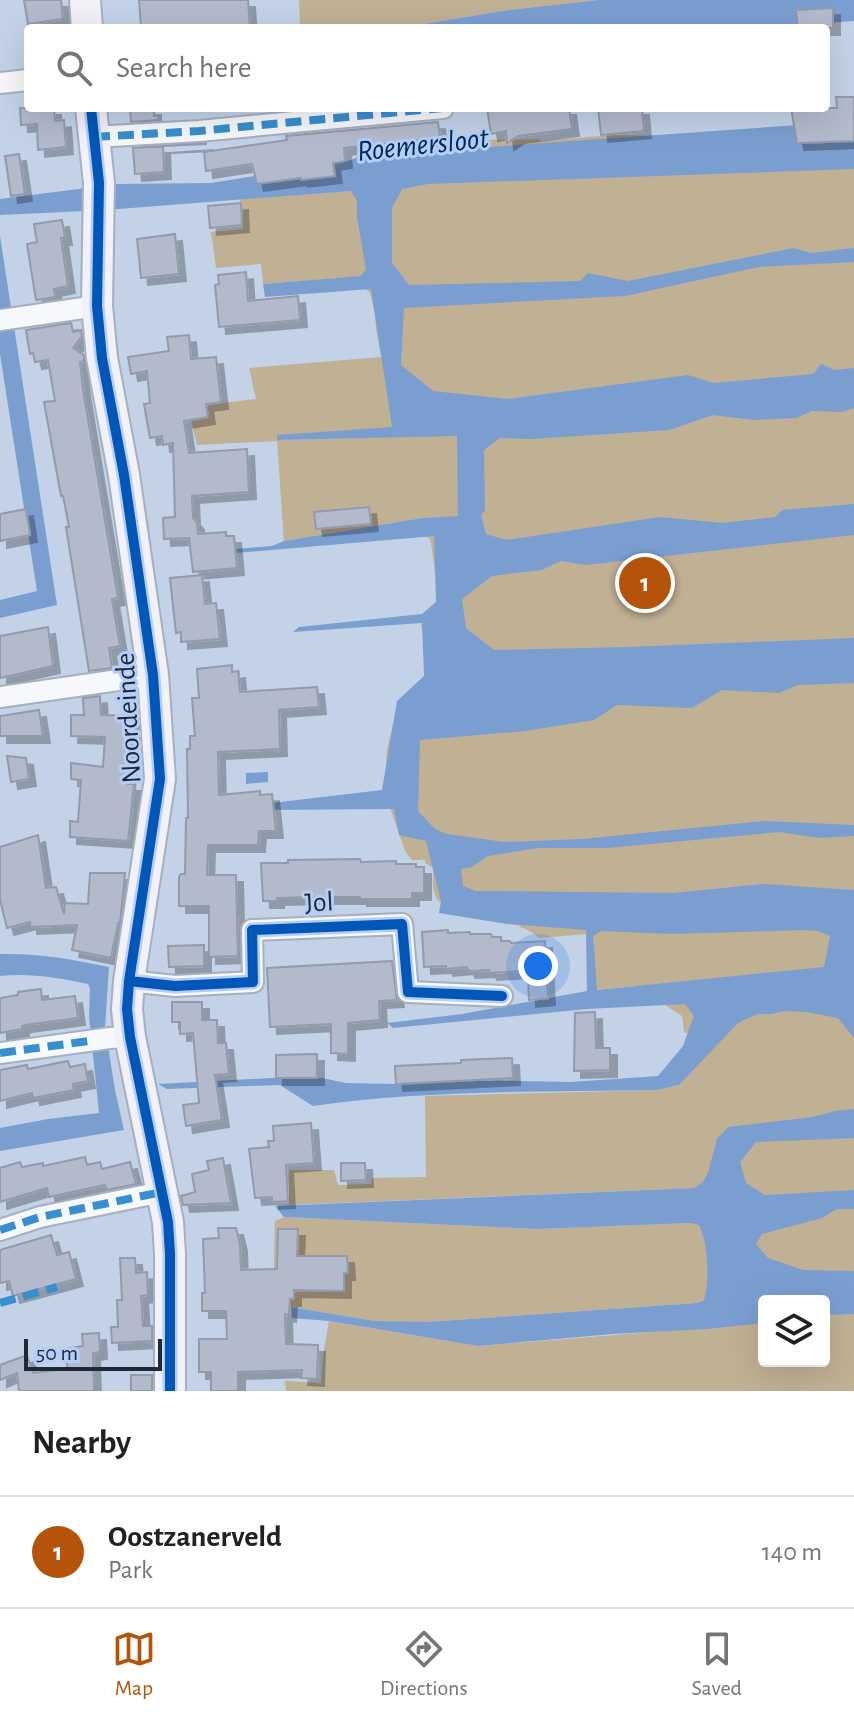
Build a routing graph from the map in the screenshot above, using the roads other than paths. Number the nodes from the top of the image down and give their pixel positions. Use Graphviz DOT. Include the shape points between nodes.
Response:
graph roads {
  1 [pos="85,0"];
  2 [pos="87,24"];
  3 [pos="24,80"];
  4 [pos="0,83"];
  5 [pos="401,112"];
  6 [pos="93,122"];
  7 [pos="97,306"];
  8 [pos="8,319"];
  9 [pos="153,675"];
  10 [pos="0,697"];
  11 [pos="129,981"];
  12 [pos="502,996"];
  13 [pos="120,1038"];
  14 [pos="0,1053"];
  15 [pos="162,1192"];
  16 [pos="0,1230"];
  17 [pos="170,1391"];
  1 -- 2 [label="street"];
  3 -- 4 [label="street"];
  5 -- 6 [label="street" via="199,131"];
  6 -- 7 [label="street, Noordeinde" via="99,183"];
  7 -- 8 [label="street"];
  7 -- 9 [label="street, Noordeinde"];
  9 -- 10 [label="street"];
  9 -- 11 [label="street, Noordeinde" via="160,779"];
  11 -- 12 [label="street, Jol" via="175,986 253,982 252,930 402,924 408,992"];
  11 -- 13 [label="street, Noordeinde"];
  13 -- 14 [label="street"];
  13 -- 15 [label="street, Noordeinde"];
  15 -- 16 [label="street"];
  15 -- 17 [label="street, Noordeinde" via="170,1254"];
}
